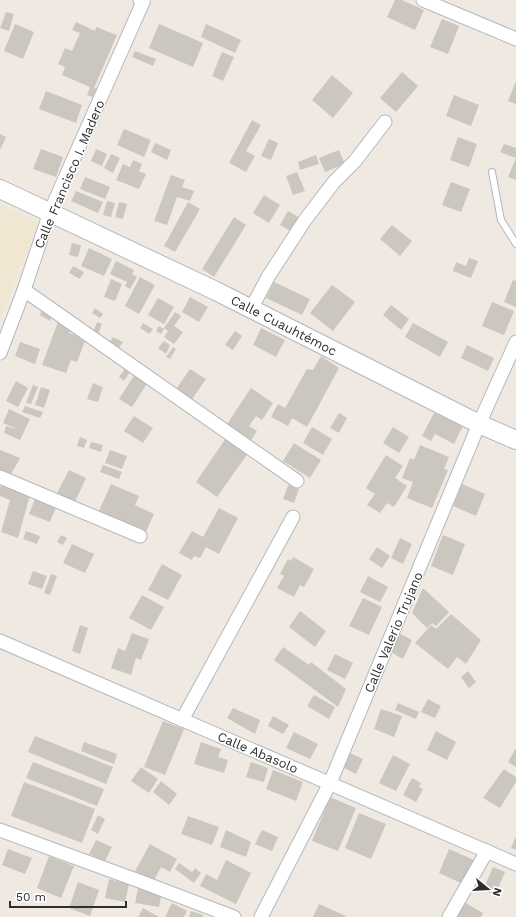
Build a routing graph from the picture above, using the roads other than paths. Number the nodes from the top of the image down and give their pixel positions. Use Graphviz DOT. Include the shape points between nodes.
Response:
graph roads {
  1 [pos="423,0"];
  2 [pos="142,1"];
  3 [pos="516,39"];
  4 [pos="385,122"];
  5 [pos="492,172"];
  6 [pos="0,189"];
  7 [pos="50,212"];
  8 [pos="516,244"];
  9 [pos="24,290"];
  10 [pos="251,309"];
  11 [pos="516,342"];
  12 [pos="0,353"];
  13 [pos="479,424"];
  14 [pos="516,440"];
  15 [pos="0,477"];
  16 [pos="297,481"];
  17 [pos="293,517"];
  18 [pos="140,536"];
  19 [pos="0,641"];
  20 [pos="182,720"];
  21 [pos="330,783"];
  22 [pos="0,830"];
  23 [pos="487,851"];
  24 [pos="516,864"];
  25 [pos="234,917"];
  26 [pos="260,917"];
  27 [pos="449,917"];
  1 -- 3 [label="street"];
  2 -- 7 [label="street, Calle Francisco I. Madero"];
  4 -- 10 [label="street" via="305,220 268,277"];
  5 -- 8 [label="lane" via="501,220"];
  6 -- 7 [label="street, Calle Cuauhtémoc"];
  7 -- 9 [label="street, Calle Francisco I. Madero"];
  7 -- 10 [label="street, Calle Cuauhtémoc"];
  9 -- 12 [label="street, Calle Francisco I. Madero"];
  9 -- 16 [label="street"];
  10 -- 13 [label="street, Calle Cuauhtémoc"];
  11 -- 13 [label="street, Calle Valerio Trujano"];
  13 -- 14 [label="street, Calle Cuauhtémoc"];
  13 -- 21 [label="street, Calle Valerio Trujano"];
  15 -- 18 [label="street"];
  17 -- 20 [label="street"];
  19 -- 20 [label="street, Calle Abasolo"];
  20 -- 21 [label="street, Calle Abasolo"];
  21 -- 23 [label="street, Calle Abasolo"];
  21 -- 26 [label="street, Calle Valerio Trujano"];
  22 -- 25 [label="street"];
  23 -- 24 [label="street, Calle Abasolo"];
  23 -- 27 [label="street"];
}
